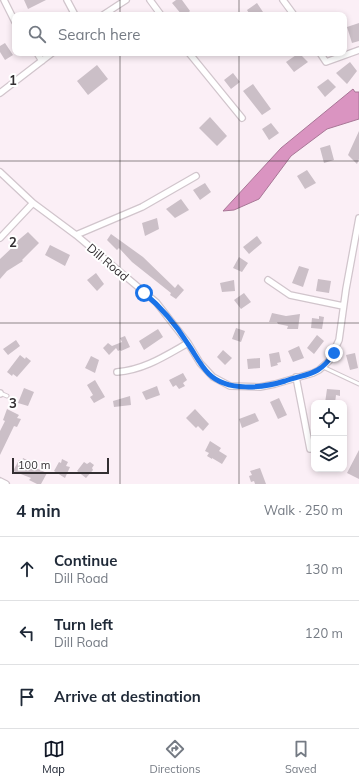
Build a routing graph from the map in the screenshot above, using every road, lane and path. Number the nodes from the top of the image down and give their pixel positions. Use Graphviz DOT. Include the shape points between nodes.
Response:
graph roads {
  1 [pos="4,0"];
  2 [pos="67,0"];
  3 [pos="126,0"];
  4 [pos="150,0"];
  5 [pos="283,0"];
  6 [pos="73,12"];
  7 [pos="108,12"];
  8 [pos="159,12"];
  9 [pos="292,12"];
  10 [pos="12,16"];
  11 [pos="359,50"];
  12 [pos="347,54"];
  13 [pos="39,56"];
  14 [pos="48,56"];
  15 [pos="191,56"];
  16 [pos="322,56"];
  17 [pos="342,56"];
  18 [pos="42,61"];
  19 [pos="0,93"];
  20 [pos="242,118"];
  21 [pos="0,172"];
  22 [pos="196,176"];
  23 [pos="32,203"];
  24 [pos="359,218"];
  25 [pos="76,235"];
  26 [pos="0,238"];
  27 [pos="268,280"];
  28 [pos="343,306"];
  29 [pos="188,343"];
  30 [pos="323,367"];
  31 [pos="117,372"];
  32 [pos="296,377"];
  33 [pos="359,384"];
  34 [pos="0,393"];
  35 [pos="7,396"];
  36 [pos="310,449"];
  37 [pos="0,481"];
  38 [pos="6,484"];
  1 -- 10 [label="street"];
  2 -- 6 [label="street"];
  3 -- 7 [label="street"];
  4 -- 8 [label="street"];
  5 -- 9 [label="street"];
  11 -- 12 [label="street"];
  13 -- 18 [label="street"];
  14 -- 18 [label="street"];
  15 -- 20 [label="street"];
  16 -- 17 [label="street" via="326,62"];
  18 -- 19 [label="street"];
  21 -- 23 [label="street, Dill Road"];
  22 -- 25 [label="street" via="142,207"];
  23 -- 25 [label="street, Dill Road"];
  23 -- 26 [label="street"];
  24 -- 28 [label="street, Dill Road"];
  25 -- 29 [label="street, Dill Road" via="156,302"];
  27 -- 28 [label="street" via="290,295"];
  28 -- 30 [label="street, Dill Road" via="339,340 334,353"];
  29 -- 31 [label="street" via="139,369"];
  29 -- 32 [label="street, Dill Road" via="209,374 226,385 260,387"];
  30 -- 32 [label="street, Dill Road" via="313,374"];
  30 -- 33 [label="lane"];
  32 -- 36 [label="street"];
  34 -- 35 [label="lane"];
  37 -- 38 [label="street"];
}
